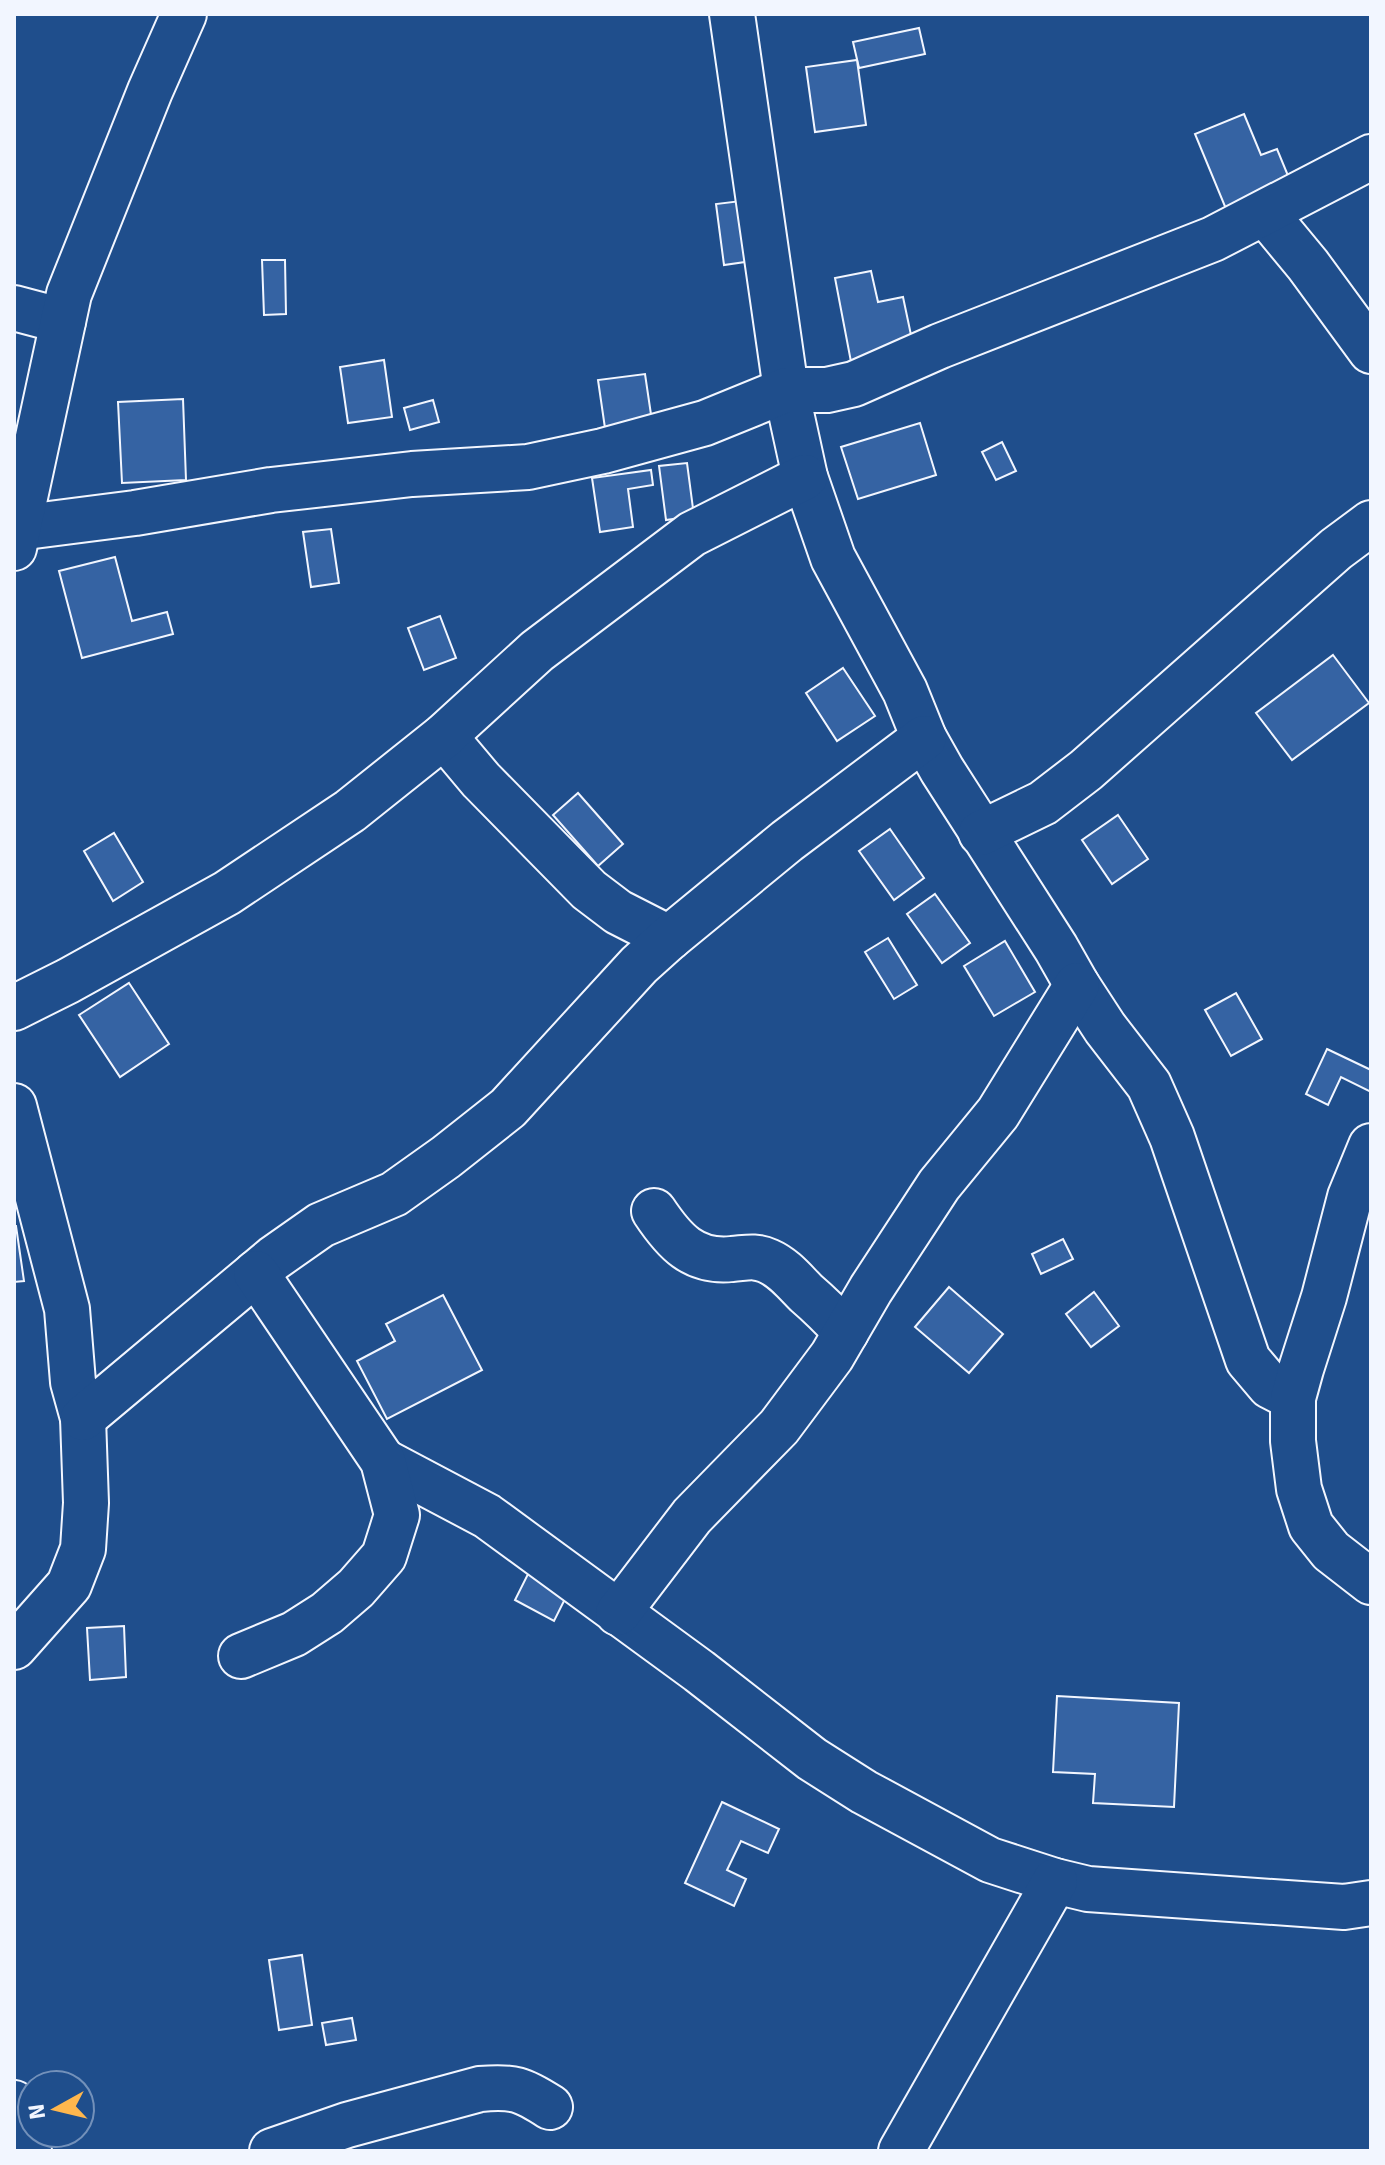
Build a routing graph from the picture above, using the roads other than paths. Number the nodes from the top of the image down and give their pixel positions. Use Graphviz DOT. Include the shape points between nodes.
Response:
graph roads {
  1 [pos="184,14"];
  2 [pos="732,14"];
  3 [pos="1371,157"];
  4 [pos="1265,213"];
  5 [pos="14,308"];
  6 [pos="63,321"];
  7 [pos="1371,351"];
  8 [pos="786,390"];
  9 [pos="805,477"];
  10 [pos="1371,523"];
  11 [pos="16,538"];
  12 [pos="444,736"];
  13 [pos="924,738"];
  14 [pos="981,833"];
  15 [pos="669,938"];
  16 [pos="1077,985"];
  17 [pos="14,1008"];
  18 [pos="14,1106"];
  19 [pos="1371,1146"];
  20 [pos="654,1211"];
  21 [pos="256,1273"];
  22 [pos="846,1332"];
  23 [pos="1293,1398"];
  24 [pos="83,1418"];
  25 [pos="383,1461"];
  26 [pos="1371,1582"];
  27 [pos="618,1613"];
  28 [pos="14,1647"];
  29 [pos="241,1656"];
  30 [pos="1055,1881"];
  31 [pos="1371,1903"];
  32 [pos="14,2103"];
  33 [pos="550,2107"];
  34 [pos="29,2151"];
  35 [pos="272,2151"];
  36 [pos="901,2151"];
  1 -- 6 [label="street" via="69,294"];
  2 -- 8 [label="street"];
  3 -- 4 [label="street"];
  4 -- 7 [label="street"];
  4 -- 8 [label="street" via="1213,239 854,384"];
  5 -- 6 [label="street"];
  6 -- 11 [label="street"];
  8 -- 9 [label="street"];
  8 -- 11 [label="street" via="705,423 528,467 271,490"];
  9 -- 12 [label="street" via="692,534 537,651"];
  9 -- 13 [label="street" via="833,558 905,691"];
  10 -- 14 [label="street" via="1086,770 1043,803"];
  12 -- 15 [label="street" via="589,890"];
  12 -- 17 [label="street" via="350,811 227,893"];
  13 -- 14 [label="street"];
  13 -- 15 [label="street"];
  14 -- 16 [label="street"];
  15 -- 21 [label="street" via="508,1108 394,1194 321,1225"];
  16 -- 22 [label="street" via="998,1113 939,1185"];
  16 -- 23 [label="street" via="1155,1098 1248,1360 1270,1386"];
  18 -- 24 [label="street" via="67,1309 73,1382"];
  19 -- 23 [label="street" via="1350,1197"];
  20 -- 22 [label="street" via="681,1246 702,1257 751,1256 782,1269"];
  21 -- 24 [label="street"];
  21 -- 25 [label="street"];
  22 -- 27 [label="street" via="779,1427 692,1516"];
  23 -- 26 [label="street" via="1299,1489 1311,1526 1331,1551"];
  24 -- 28 [label="street" via="83,1549 69,1585"];
  25 -- 27 [label="street" via="487,1516"];
  25 -- 29 [label="street" via="397,1515 384,1556 327,1613 294,1634"];
  27 -- 30 [label="street" via="864,1792 990,1860"];
  30 -- 31 [label="street" via="1088,1889 1344,1907"];
  30 -- 36 [label="street"];
  32 -- 34 [label="street"];
  33 -- 35 [label="street" via="524,2091 480,2089"];
}
